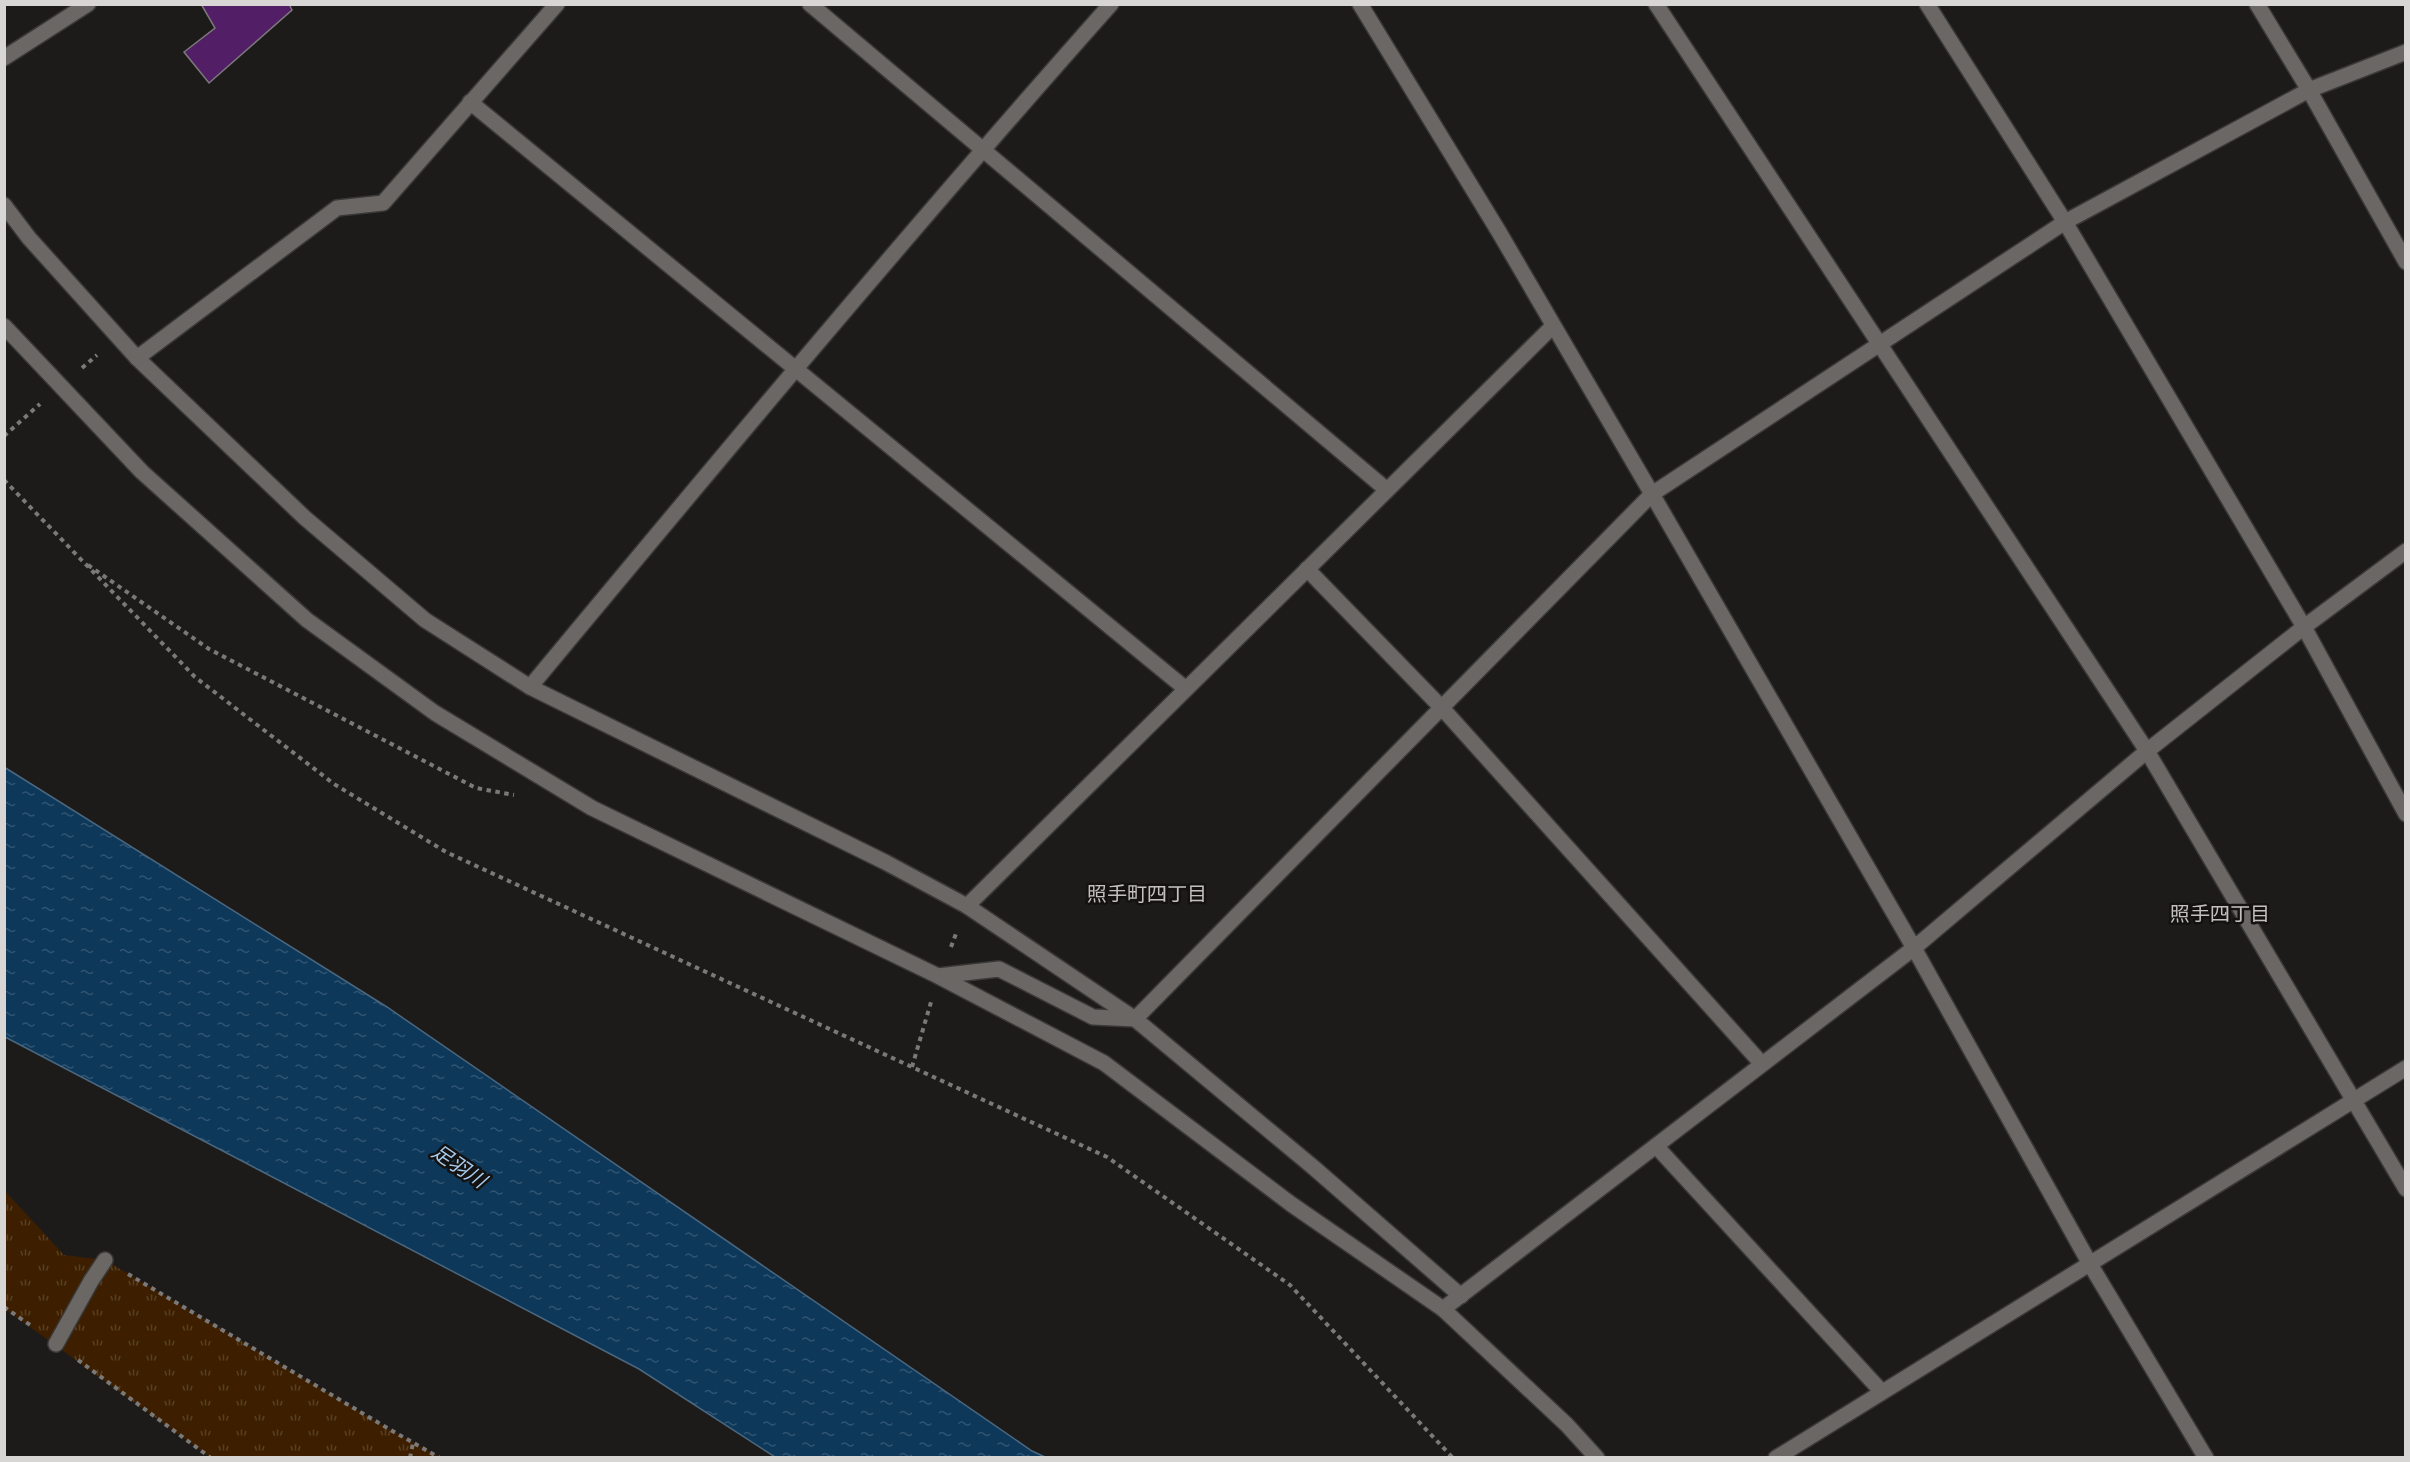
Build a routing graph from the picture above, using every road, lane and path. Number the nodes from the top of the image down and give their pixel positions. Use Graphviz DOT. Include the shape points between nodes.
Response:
graph roads {
  1 [pos="88,4"];
  2 [pos="557,4"];
  3 [pos="810,4"];
  4 [pos="1111,4"];
  5 [pos="1360,4"];
  6 [pos="1656,4"];
  7 [pos="1927,4"];
  8 [pos="2257,4"];
  9 [pos="2406,52"];
  10 [pos="4,58"];
  11 [pos="2308,90"];
  12 [pos="470,102"];
  13 [pos="982,149"];
  14 [pos="4,205"];
  15 [pos="2065,222"];
  16 [pos="2406,262"];
  17 [pos="4,326"];
  18 [pos="1553,326"];
  19 [pos="1879,344"];
  20 [pos="137,358"];
  21 [pos="795,368"];
  22 [pos="12,429"];
  23 [pos="4,436"];
  24 [pos="4,480"];
  25 [pos="1387,490"];
  26 [pos="1652,494"];
  27 [pos="2406,551"];
  28 [pos="80,560"];
  29 [pos="1307,569"];
  30 [pos="2304,627"];
  31 [pos="530,687"];
  32 [pos="1186,689"];
  33 [pos="1442,708"];
  34 [pos="2146,751"];
  35 [pos="523,796"];
  36 [pos="2406,814"];
  37 [pos="967,906"];
  38 [pos="1914,948"];
  39 [pos="938,976"];
  40 [pos="1135,1019"];
  41 [pos="1762,1064"];
  42 [pos="2406,1068"];
  43 [pos="2354,1100"];
  44 [pos="1656,1146"];
  45 [pos="2406,1189"];
  46 [pos="105,1260"];
  47 [pos="2090,1263"];
  48 [pos="1461,1296"];
  49 [pos="4,1307"];
  50 [pos="1443,1309"];
  51 [pos="56,1344"];
  52 [pos="1882,1392"];
  53 [pos="413,1443"];
  54 [pos="211,1458"];
  55 [pos="410,1458"];
  56 [pos="441,1458"];
  57 [pos="1453,1458"];
  58 [pos="1597,1458"];
  59 [pos="1776,1458"];
  60 [pos="2206,1458"];
  1 -- 10 [label="street"];
  2 -- 12 [label="street"];
  3 -- 13 [label="street"];
  4 -- 13 [label="street"];
  5 -- 18 [label="street"];
  6 -- 19 [label="street"];
  7 -- 15 [label="street"];
  8 -- 11 [label="street"];
  9 -- 11 [label="street"];
  11 -- 15 [label="street"];
  11 -- 16 [label="street"];
  12 -- 20 [label="street" via="383,203 337,208"];
  12 -- 21 [label="street"];
  13 -- 21 [label="street"];
  13 -- 25 [label="street"];
  14 -- 20 [label="street"];
  15 -- 19 [label="street"];
  15 -- 30 [label="street"];
  17 -- 39 [label="street" via="142,472 237,558 307,620 435,713 592,808"];
  18 -- 25 [label="street"];
  18 -- 26 [label="street"];
  19 -- 26 [label="street"];
  19 -- 34 [label="street"];
  20 -- 31 [label="street" via="305,518 425,620"];
  21 -- 31 [label="street"];
  21 -- 32 [label="street"];
  22 -- 23 [label="path"];
  24 -- 28 [label="path"];
  25 -- 29 [label="street"];
  26 -- 33 [label="street"];
  26 -- 38 [label="street"];
  27 -- 30 [label="street"];
  28 -- 35 [label="path" via="209,650 476,788"];
  28 -- 57 [label="path" via="195,677 334,784 447,852 1107,1157 1290,1285"];
  29 -- 32 [label="street"];
  29 -- 33 [label="street"];
  30 -- 34 [label="street"];
  30 -- 36 [label="street"];
  31 -- 37 [label="street" via="874,856"];
  32 -- 37 [label="street"];
  33 -- 40 [label="street"];
  33 -- 41 [label="street"];
  34 -- 38 [label="street"];
  34 -- 43 [label="street"];
  37 -- 40 [label="street"];
  38 -- 41 [label="street"];
  38 -- 47 [label="street"];
  39 -- 40 [label="street" via="999,969 1093,1017"];
  39 -- 50 [label="street" via="1104,1063 1291,1204"];
  40 -- 48 [label="street"];
  41 -- 44 [label="street"];
  42 -- 43 [label="street"];
  43 -- 45 [label="street"];
  43 -- 47 [label="street"];
  44 -- 48 [label="street"];
  44 -- 52 [label="street"];
  46 -- 51 [label="street"];
  46 -- 53 [label="path"];
  47 -- 52 [label="street"];
  47 -- 60 [label="street"];
  48 -- 50 [label="street"];
  49 -- 51 [label="path"];
  50 -- 58 [label="street" via="1568,1425"];
  51 -- 54 [label="path"];
  52 -- 59 [label="street"];
  53 -- 55 [label="path"];
  53 -- 56 [label="path"];
}
